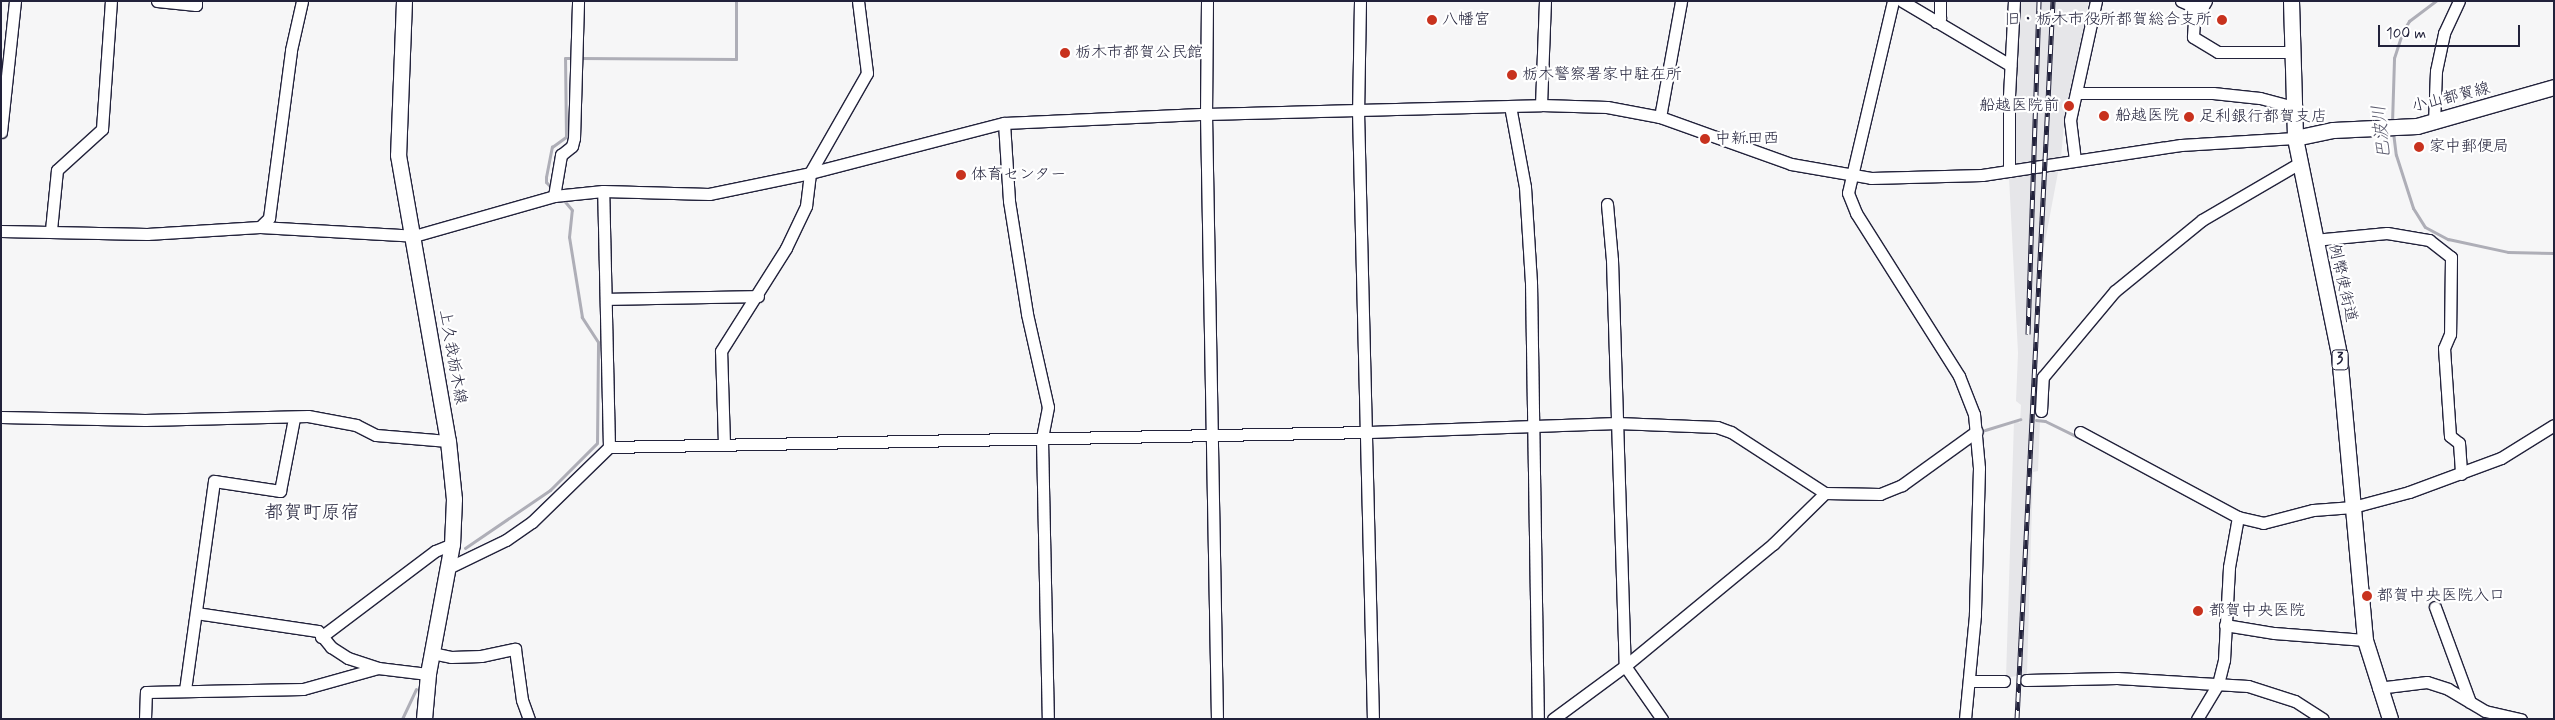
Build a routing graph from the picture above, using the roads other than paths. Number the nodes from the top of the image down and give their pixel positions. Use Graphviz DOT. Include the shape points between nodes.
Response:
graph roads {
  1 [pos="15,1"];
  2 [pos="111,1"];
  3 [pos="157,1"];
  4 [pos="196,1"];
  5 [pos="302,1"];
  6 [pos="404,1"];
  7 [pos="578,1"];
  8 [pos="858,1"];
  9 [pos="1207,1"];
  10 [pos="1360,1"];
  11 [pos="1545,1"];
  12 [pos="1682,1"];
  13 [pos="1893,1"];
  14 [pos="1902,1"];
  15 [pos="1940,1"];
  16 [pos="2014,1"];
  17 [pos="2096,1"];
  18 [pos="2182,1"];
  19 [pos="2291,1"];
  20 [pos="2459,1"];
  21 [pos="2200,4"];
  22 [pos="1936,22"];
  23 [pos="2292,52"];
  24 [pos="2010,65"];
  25 [pos="2554,87"];
  26 [pos="2076,93"];
  27 [pos="1541,104"];
  28 [pos="1510,106"];
  29 [pos="2293,107"];
  30 [pos="1358,111"];
  31 [pos="1206,114"];
  32 [pos="1660,117"];
  33 [pos="1004,123"];
  34 [pos="2434,123"];
  35 [pos="1,132"];
  36 [pos="2294,138"];
  37 [pos="2075,160"];
  38 [pos="2298,164"];
  39 [pos="2009,171"];
  40 [pos="810,173"];
  41 [pos="1851,176"];
  42 [pos="603,191"];
  43 [pos="554,196"];
  44 [pos="1607,204"];
  45 [pos="260,227"];
  46 [pos="51,230"];
  47 [pos="1,231"];
  48 [pos="414,236"];
  49 [pos="2314,240"];
  50 [pos="758,296"];
  51 [pos="607,299"];
  52 [pos="2040,411"];
  53 [pos="1,417"];
  54 [pos="294,418"];
  55 [pos="1617,423"];
  56 [pos="1534,425"];
  57 [pos="2554,425"];
  58 [pos="1977,431"];
  59 [pos="1368,432"];
  60 [pos="2080,432"];
  61 [pos="1211,434"];
  62 [pos="1042,439"];
  63 [pos="448,441"];
  64 [pos="724,444"];
  65 [pos="609,447"];
  66 [pos="2462,474"];
  67 [pos="1825,492"];
  68 [pos="2353,507"];
  69 [pos="2238,517"];
  70 [pos="452,544"];
  71 [pos="448,568"];
  72 [pos="2435,607"];
  73 [pos="196,613"];
  74 [pos="2225,625"];
  75 [pos="321,636"];
  76 [pos="2365,640"];
  77 [pos="432,653"];
  78 [pos="1625,666"];
  79 [pos="378,668"];
  80 [pos="428,674"];
  81 [pos="2026,680"];
  82 [pos="1969,681"];
  83 [pos="2004,681"];
  84 [pos="2218,684"];
  85 [pos="2378,688"];
  86 [pos="185,690"];
  87 [pos="2470,702"];
  88 [pos="145,719"];
  89 [pos="424,719"];
  90 [pos="529,719"];
  91 [pos="1048,719"];
  92 [pos="1217,719"];
  93 [pos="1373,719"];
  94 [pos="1538,719"];
  95 [pos="1553,719"];
  96 [pos="1662,719"];
  97 [pos="1965,719"];
  98 [pos="2197,719"];
  99 [pos="2323,719"];
  100 [pos="2390,719"];
  101 [pos="2521,719"];
  1 -- 35 [label="street"];
  2 -- 46 [label="street" via="102,129 57,170"];
  3 -- 4 [label="street" via="196,5"];
  5 -- 45 [label="street" via="292,50 269,218"];
  6 -- 48 [label="main road, 上久我栃木線" via="398,155"];
  7 -- 43 [label="street" via="574,138 572,146 561,155"];
  8 -- 40 [label="street" via="867,73"];
  9 -- 31 [label="street"];
  10 -- 30 [label="street"];
  11 -- 27 [label="street"];
  12 -- 32 [label="street"];
  13 -- 41 [label="street"];
  14 -- 22 [label="street"];
  15 -- 22 [label="street" via="1940,18"];
  16 -- 24 [label="street"];
  17 -- 26 [label="street"];
  18 -- 21 [label="street"];
  19 -- 23 [label="main road, 例幣使街道 / 3"];
  20 -- 34 [label="street" via="2444,33 2436,71"];
  21 -- 23 [label="street" via="2192,37 2218,52"];
  22 -- 24 [label="street"];
  23 -- 29 [label="main road, 例幣使街道 / 3"];
  24 -- 39 [label="street"];
  25 -- 34 [label="main road, 小山都賀線"];
  26 -- 29 [label="street" via="2213,93 2260,98"];
  26 -- 37 [label="street" via="2070,120"];
  27 -- 28 [label="street"];
  27 -- 32 [label="street" via="1607,107"];
  28 -- 30 [label="street"];
  28 -- 56 [label="street" via="1525,188"];
  29 -- 36 [label="main road, 例幣使街道 / 3"];
  30 -- 31 [label="street"];
  30 -- 59 [label="street"];
  31 -- 33 [label="street"];
  31 -- 61 [label="street"];
  32 -- 41 [label="street" via="1791,164"];
  33 -- 40 [label="street"];
  33 -- 62 [label="street" via="1014,234 1048,407"];
  34 -- 36 [label="main road, 小山都賀線" via="2333,130"];
  36 -- 37 [label="street" via="2181,145"];
  36 -- 38 [label="main road, 例幣使街道 / 3"];
  37 -- 39 [label="street"];
  38 -- 49 [label="main road, 例幣使街道 / 3"];
  38 -- 52 [label="street" via="2202,220 2115,291 2043,377"];
  39 -- 41 [label="street" via="1949,177"];
  40 -- 42 [label="street" via="709,194"];
  40 -- 50 [label="street" via="806,206"];
  41 -- 58 [label="street" via="1848,193 1856,213 1959,376 1971,402"];
  42 -- 43 [label="street"];
  42 -- 51 [label="street"];
  43 -- 48 [label="street"];
  44 -- 55 [label="street"];
  45 -- 46 [label="street" via="147,234"];
  45 -- 48 [label="street"];
  46 -- 47 [label="street"];
  48 -- 63 [label="main road, 上久我栃木線"];
  49 -- 66 [label="street" via="2387,233 2429,240 2451,257 2450,334 2444,348 2450,436 2459,443"];
  49 -- 68 [label="main road, 例幣使街道 / 3" via="2339,354"];
  50 -- 51 [label="street"];
  50 -- 64 [label="street" via="721,351"];
  51 -- 65 [label="street"];
  53 -- 54 [label="street" via="145,420"];
  54 -- 63 [label="street" via="308,416 356,425 376,435"];
  54 -- 73 [label="street" via="280,491 214,481"];
  55 -- 56 [label="street"];
  55 -- 67 [label="street" via="1717,427 1731,432"];
  55 -- 78 [label="street"];
  56 -- 59 [label="street"];
  56 -- 94 [label="street"];
  57 -- 66 [label="street" via="2501,458"];
  58 -- 67 [label="street" via="1902,484 1880,494"];
  58 -- 82 [label="street" via="1975,615"];
  59 -- 61 [label="street"];
  59 -- 93 [label="street"];
  60 -- 69 [label="street"];
  61 -- 62 [label="street"];
  61 -- 92 [label="street"];
  62 -- 64 [label="street"];
  62 -- 91 [label="street"];
  63 -- 70 [label="main road, 上久我栃木線" via="454,499"];
  64 -- 65 [label="street"];
  65 -- 71 [label="street" via="532,522 506,540"];
  66 -- 68 [label="street"];
  67 -- 78 [label="street" via="1773,544"];
  68 -- 69 [label="street" via="2308,511 2273,522"];
  68 -- 76 [label="main road, 例幣使街道 / 3"];
  69 -- 74 [label="street" via="2229,567"];
  70 -- 71 [label="main road, 上久我栃木線"];
  70 -- 75 [label="street" via="435,551"];
  71 -- 77 [label="main road, 上久我栃木線"];
  72 -- 87 [label="street"];
  73 -- 75 [label="street" via="318,631"];
  73 -- 86 [label="street"];
  74 -- 76 [label="street" via="2274,633"];
  74 -- 84 [label="street" via="2224,660"];
  75 -- 79 [label="street" via="348,658"];
  76 -- 85 [label="main road, 例幣使街道 / 3"];
  77 -- 80 [label="main road, 上久我栃木線"];
  77 -- 90 [label="street" via="451,657 481,656 515,650 522,700"];
  78 -- 95 [label="street"];
  78 -- 96 [label="street"];
  79 -- 80 [label="street"];
  79 -- 86 [label="street" via="303,689"];
  80 -- 89 [label="main road, 上久我栃木線"];
  81 -- 84 [label="street" via="2117,678"];
  82 -- 83 [label="street"];
  82 -- 97 [label="street"];
  84 -- 98 [label="street"];
  84 -- 99 [label="street" via="2271,691"];
  85 -- 87 [label="street" via="2427,682"];
  85 -- 100 [label="main road, 例幣使街道 / 3"];
  86 -- 88 [label="street" via="146,692"];
  87 -- 101 [label="street" via="2485,711"];
}
